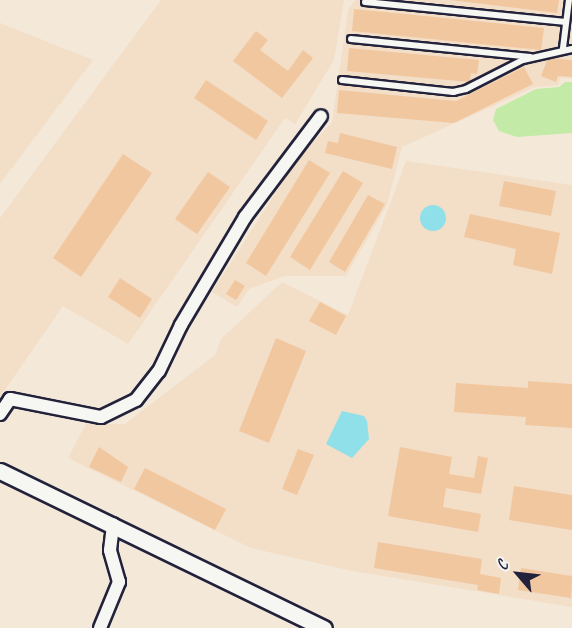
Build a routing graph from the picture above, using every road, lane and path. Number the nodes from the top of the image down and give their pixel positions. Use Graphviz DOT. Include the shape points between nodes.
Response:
graph roads {
  1 [pos="365,2"];
  2 [pos="569,4"];
  3 [pos="566,22"];
  4 [pos="351,39"];
  5 [pos="563,48"];
  6 [pos="572,49"];
  7 [pos="533,57"];
  8 [pos="342,80"];
  9 [pos="321,116"];
  10 [pos="0,414"];
  11 [pos="0,471"];
  12 [pos="113,524"];
  13 [pos="100,628"];
  14 [pos="324,628"];
  1 -- 3 [label="lane"];
  2 -- 3 [label="lane"];
  3 -- 5 [label="lane"];
  4 -- 7 [label="lane"];
  5 -- 6 [label="lane"];
  5 -- 7 [label="lane"];
  7 -- 8 [label="lane" via="453,92"];
  9 -- 10 [label="street" via="245,217 181,325 159,371 136,400 101,417 9,399"];
  11 -- 12 [label="street"];
  12 -- 13 [label="street" via="110,550 119,582"];
  12 -- 14 [label="street"];
}
